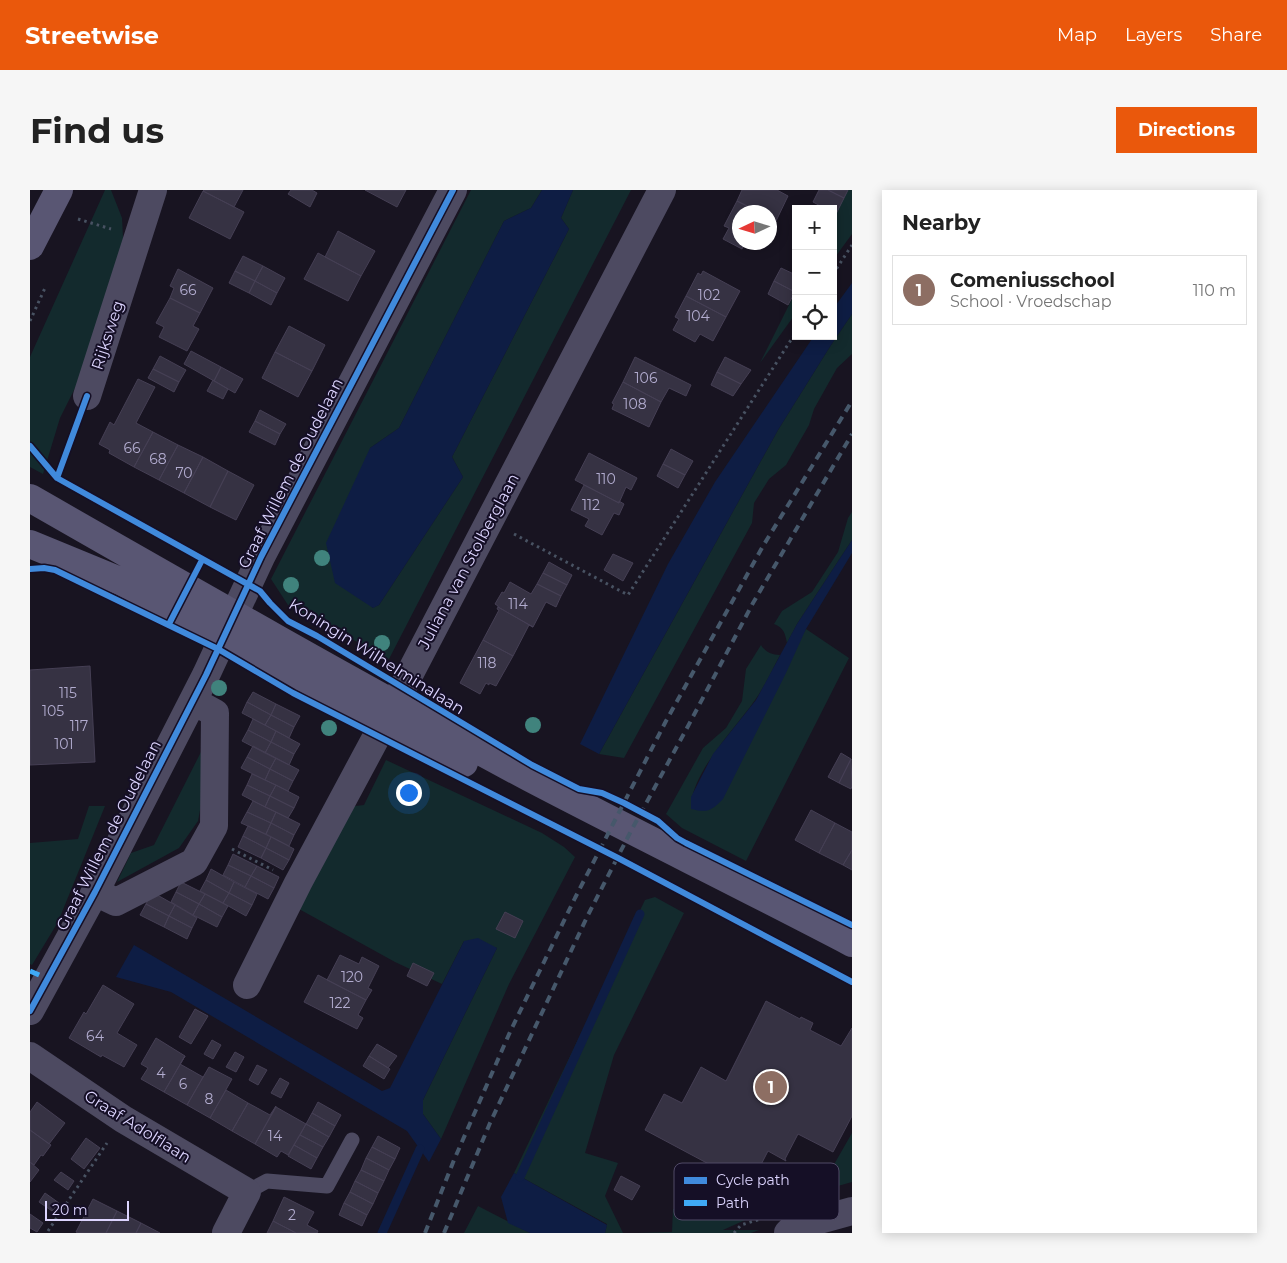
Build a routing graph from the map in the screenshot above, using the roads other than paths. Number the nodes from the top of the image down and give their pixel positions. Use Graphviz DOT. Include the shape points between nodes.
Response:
graph roads {
  1 [pos="59,190"];
  2 [pos="153,190"];
  3 [pos="453,190"];
  4 [pos="662,190"];
  5 [pos="30,246"];
  6 [pos="88,396"];
  7 [pos="30,498"];
  8 [pos="30,544"];
  9 [pos="229,624"];
  10 [pos="192,701"];
  11 [pos="389,713"];
  12 [pos="716,883"];
  13 [pos="95,892"];
  14 [pos="852,942"];
  15 [pos="852,962"];
  16 [pos="247,985"];
  17 [pos="30,1011"];
  18 [pos="30,1056"];
  19 [pos="352,1140"];
  20 [pos="247,1192"];
  21 [pos="852,1211"];
  22 [pos="839,1215"];
  23 [pos="819,1220"];
  24 [pos="226,1233"];
  25 [pos="788,1233"];
  1 -- 5 [label="main road"];
  2 -- 6 [label="street, Rijksweg"];
  3 -- 9 [label="street, Graaf Willem de Oudelaan"];
  4 -- 11 [label="street, Juliana van Stolberglaan"];
  7 -- 9 [label="main road, Koningin Wilhelminalaan"];
  8 -- 9 [label="main road, Koningin Wilhelminalaan"];
  9 -- 10 [label="street, Graaf Willem de Oudelaan"];
  9 -- 11 [label="main road, Koningin Wilhelminalaan"];
  10 -- 13 [label="street, Graaf Willem de Oudelaan"];
  10 -- 13 [label="street, Graaf Willem de Oudelaan" via="215,713 214,826 194,862 116,902"];
  11 -- 12 [label="main road, Koningin Wilhelminalaan" via="631,831"];
  11 -- 16 [label="street, Juliana van Stolberglaan"];
  12 -- 14 [label="main road"];
  12 -- 15 [label="main road"];
  13 -- 17 [label="street, Graaf Willem de Oudelaan"];
  18 -- 20 [label="street, Graaf Adolflaan" via="123,1119"];
  19 -- 20 [label="lane" via="327,1186 267,1181"];
  20 -- 24 [label="street"];
  21 -- 22 [label="street"];
  23 -- 25 [label="street" via="794,1227"];
}
